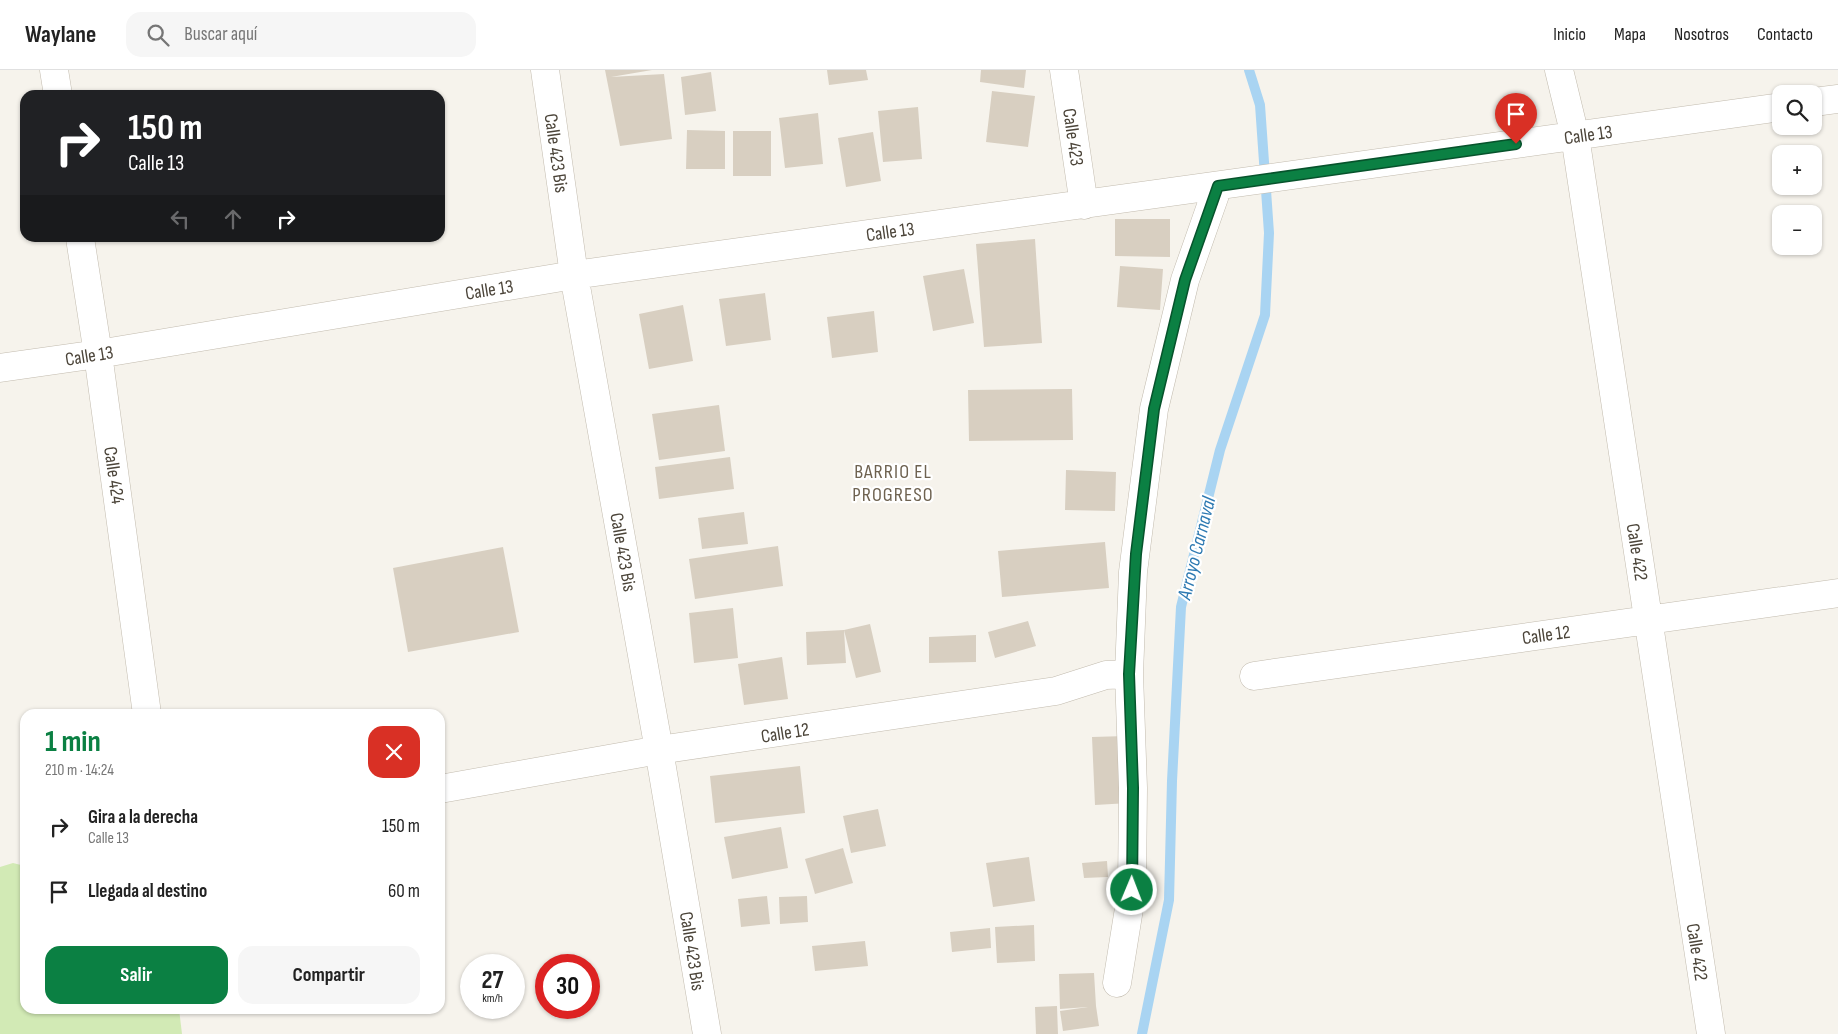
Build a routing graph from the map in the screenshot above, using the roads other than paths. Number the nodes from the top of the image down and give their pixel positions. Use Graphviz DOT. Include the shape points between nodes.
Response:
graph roads {
  1 [pos="54,70"];
  2 [pos="545,70"];
  3 [pos="1064,70"];
  4 [pos="1559,70"];
  5 [pos="57,90"];
  6 [pos="1838,99"];
  7 [pos="1822,101"];
  8 [pos="1772,108"];
  9 [pos="1574,136"];
  10 [pos="1224,186"];
  11 [pos="1084,205"];
  12 [pos="81,242"];
  13 [pos="574,275"];
  14 [pos="98,354"];
  15 [pos="0,368"];
  16 [pos="1838,593"];
  17 [pos="1648,620"];
  18 [pos="1129,674"];
  19 [pos="1254,676"];
  20 [pos="146,709"];
  21 [pos="659,750"];
  22 [pos="445,788"];
  23 [pos="1118,983"];
  24 [pos="706,1034"];
  25 [pos="1711,1034"];
  1 -- 5 [label="street"];
  2 -- 13 [label="street, Calle 423 Bis"];
  3 -- 11 [label="street, Calle 423"];
  4 -- 9 [label="street, Calle 422"];
  6 -- 7 [label="street"];
  8 -- 9 [label="street, Calle 13"];
  9 -- 10 [label="street, Calle 13"];
  9 -- 17 [label="street, Calle 422"];
  10 -- 11 [label="street, Calle 13"];
  10 -- 18 [label="street" via="1185,280 1154,409 1133,572"];
  11 -- 13 [label="street, Calle 13"];
  12 -- 14 [label="street, Calle 424"];
  13 -- 14 [label="street, Calle 13"];
  13 -- 21 [label="street, Calle 423 Bis"];
  14 -- 15 [label="street, Calle 13"];
  14 -- 20 [label="street, Calle 424"];
  16 -- 17 [label="street, Calle 12"];
  17 -- 19 [label="street, Calle 12"];
  17 -- 25 [label="street, Calle 422"];
  18 -- 21 [label="street, Calle 12" via="1106,675 1056,691"];
  18 -- 23 [label="street" via="1132,890"];
  21 -- 22 [label="street, Calle 12"];
  21 -- 24 [label="street, Calle 423 Bis"];
}
